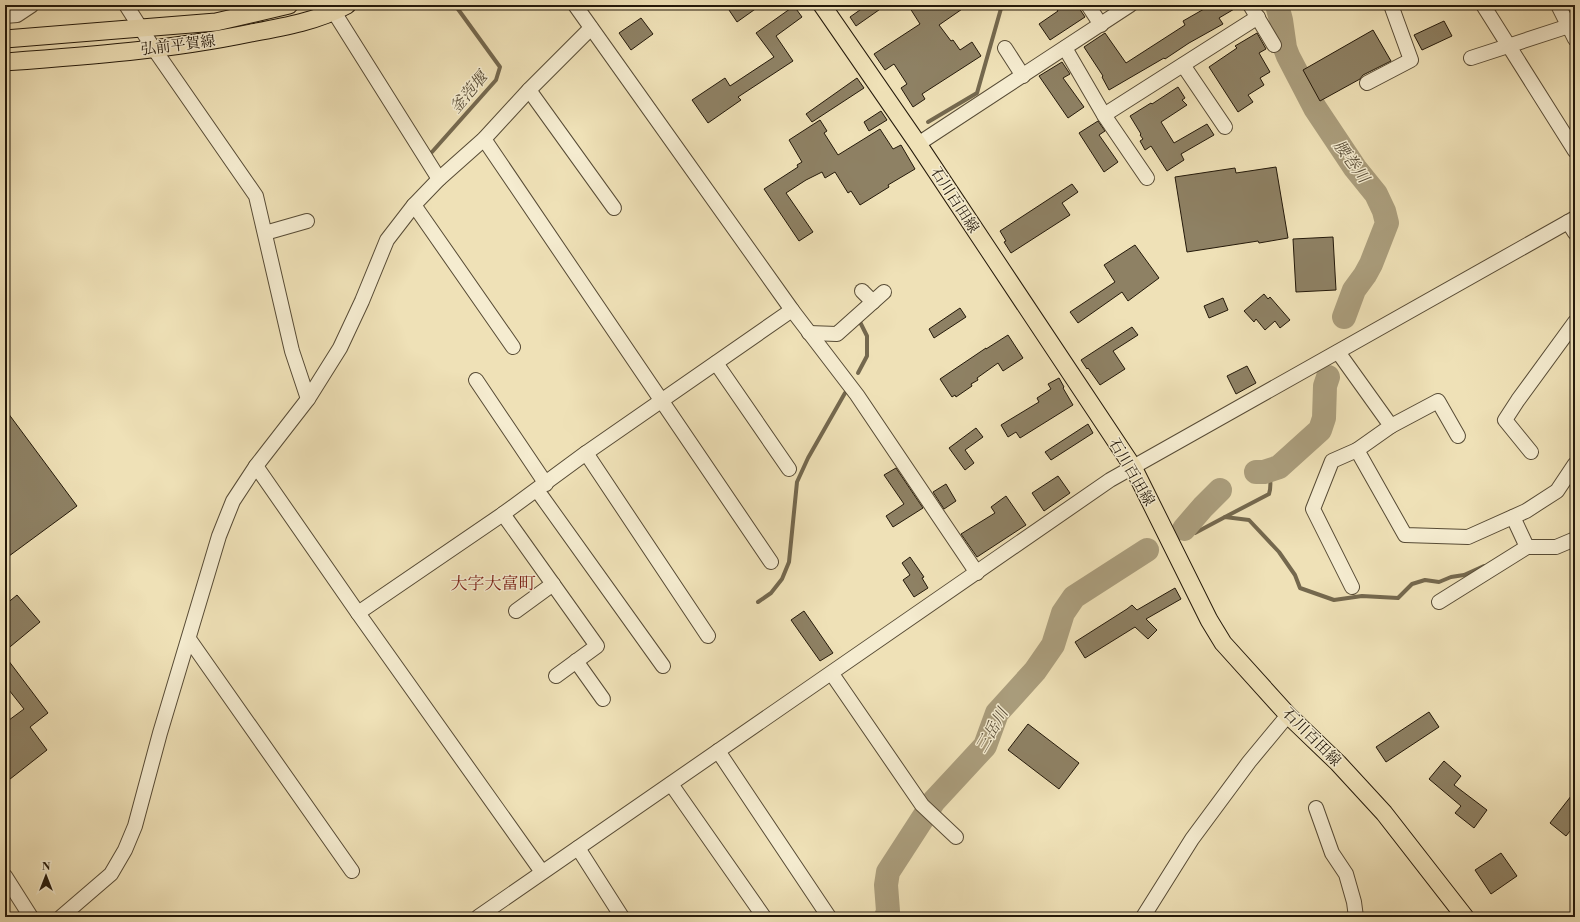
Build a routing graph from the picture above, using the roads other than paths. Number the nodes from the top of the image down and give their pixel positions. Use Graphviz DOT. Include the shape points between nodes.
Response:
graph roads {
  1 [pos="32,5"];
  2 [pos="126,5"];
  3 [pos="289,5"];
  4 [pos="575,5"];
  5 [pos="822,5"];
  6 [pos="1088,5"];
  7 [pos="1130,5"];
  8 [pos="1250,5"];
  9 [pos="1391,5"];
  10 [pos="1484,5"];
  11 [pos="1558,5"];
  12 [pos="340,8"];
  13 [pos="5,16"];
  14 [pos="1258,18"];
  15 [pos="1101,25"];
  16 [pos="591,28"];
  17 [pos="141,29"];
  18 [pos="1572,33"];
  19 [pos="5,39"];
  20 [pos="1274,45"];
  21 [pos="1508,45"];
  22 [pos="1005,48"];
  23 [pos="1065,48"];
  24 [pos="154,49"];
  25 [pos="1471,58"];
  26 [pos="5,62"];
  27 [pos="1183,65"];
  28 [pos="1023,76"];
  29 [pos="1367,83"];
  30 [pos="529,90"];
  31 [pos="1104,115"];
  32 [pos="1225,127"];
  33 [pos="484,139"];
  34 [pos="918,144"];
  35 [pos="1575,151"];
  36 [pos="1147,178"];
  37 [pos="439,179"];
  38 [pos="414,205"];
  39 [pos="614,208"];
  40 [pos="307,221"];
  41 [pos="1573,224"];
  42 [pos="265,233"];
  43 [pos="862,291"];
  44 [pos="884,292"];
  45 [pos="873,302"];
  46 [pos="792,310"];
  47 [pos="1575,322"];
  48 [pos="810,333"];
  49 [pos="513,347"];
  50 [pos="1338,352"];
  51 [pos="716,363"];
  52 [pos="476,380"];
  53 [pos="308,398"];
  54 [pos="661,401"];
  55 [pos="1391,426"];
  56 [pos="1458,436"];
  57 [pos="1356,450"];
  58 [pos="1531,452"];
  59 [pos="586,453"];
  60 [pos="1575,464"];
  61 [pos="256,466"];
  62 [pos="1133,467"];
  63 [pos="789,469"];
  64 [pos="541,487"];
  65 [pos="503,514"];
  66 [pos="1513,517"];
  67 [pos="1575,539"];
  68 [pos="1526,544"];
  69 [pos="771,562"];
  70 [pos="977,573"];
  71 [pos="553,584"];
  72 [pos="1352,587"];
  73 [pos="1439,602"];
  74 [pos="516,611"];
  75 [pos="358,613"];
  76 [pos="708,636"];
  77 [pos="189,639"];
  78 [pos="576,661"];
  79 [pos="664,666"];
  80 [pos="832,674"];
  81 [pos="556,676"];
  82 [pos="603,699"];
  83 [pos="1288,715"];
  84 [pos="718,751"];
  85 [pos="670,784"];
  86 [pos="1316,808"];
  87 [pos="956,838"];
  88 [pos="578,848"];
  89 [pos="352,871"];
  90 [pos="542,872"];
  91 [pos="5,876"];
  92 [pos="31,917"];
  93 [pos="61,917"];
  94 [pos="478,917"];
  95 [pos="622,917"];
  96 [pos="764,917"];
  97 [pos="829,917"];
  98 [pos="1143,917"];
  99 [pos="1356,917"];
  100 [pos="1465,917"];
  1 -- 13 [label="street" via="17,15"];
  2 -- 17 [label="street"];
  3 -- 17 [label="main road, 弘前平賀線" via="216,22"];
  4 -- 16 [label="street"];
  5 -- 34 [label="main road, 石川百田線"];
  6 -- 15 [label="street"];
  7 -- 15 [label="street"];
  8 -- 14 [label="street"];
  9 -- 29 [label="street" via="1411,60"];
  10 -- 21 [label="street"];
  11 -- 18 [label="street"];
  12 -- 24 [label="main road, 弘前平賀線" via="284,27"];
  12 -- 37 [label="street"];
  14 -- 20 [label="street"];
  14 -- 27 [label="street"];
  15 -- 23 [label="street"];
  16 -- 30 [label="street"];
  16 -- 46 [label="street"];
  17 -- 19 [label="main road, 弘前平賀線"];
  17 -- 24 [label="street"];
  18 -- 21 [label="street"];
  21 -- 25 [label="street"];
  21 -- 35 [label="street"];
  22 -- 28 [label="street"];
  23 -- 28 [label="street"];
  23 -- 31 [label="street"];
  24 -- 26 [label="main road, 弘前平賀線"];
  24 -- 42 [label="street" via="256,196"];
  27 -- 31 [label="street"];
  27 -- 32 [label="street"];
  28 -- 34 [label="street"];
  30 -- 33 [label="street"];
  30 -- 39 [label="street"];
  31 -- 36 [label="street"];
  33 -- 37 [label="street"];
  33 -- 54 [label="street"];
  34 -- 62 [label="main road, 石川百田線"];
  37 -- 38 [label="street"];
  38 -- 49 [label="street"];
  38 -- 53 [label="street" via="387,240 340,348"];
  40 -- 42 [label="street"];
  41 -- 50 [label="street"];
  42 -- 53 [label="street" via="292,351"];
  43 -- 45 [label="street"];
  44 -- 45 [label="street"];
  45 -- 48 [label="street" via="836,334"];
  46 -- 48 [label="street"];
  46 -- 51 [label="street"];
  47 -- 58 [label="street" via="1505,420"];
  48 -- 70 [label="street" via="857,395"];
  50 -- 55 [label="street"];
  50 -- 62 [label="street"];
  51 -- 54 [label="street"];
  51 -- 63 [label="street"];
  52 -- 64 [label="street"];
  53 -- 61 [label="street"];
  54 -- 59 [label="street"];
  54 -- 69 [label="street"];
  55 -- 56 [label="street" via="1438,401"];
  55 -- 57 [label="street"];
  57 -- 66 [label="street" via="1406,535 1468,537"];
  57 -- 72 [label="street" via="1332,461 1313,509"];
  59 -- 64 [label="street"];
  59 -- 76 [label="street"];
  60 -- 66 [label="street" via="1557,491"];
  61 -- 75 [label="street"];
  61 -- 77 [label="street" via="233,501 219,536"];
  62 -- 70 [label="street" via="1110,480"];
  62 -- 83 [label="main road, 石川百田線" via="1223,643"];
  64 -- 65 [label="street"];
  64 -- 79 [label="street"];
  65 -- 71 [label="street"];
  65 -- 75 [label="street"];
  66 -- 68 [label="street"];
  67 -- 68 [label="street" via="1556,547"];
  68 -- 73 [label="street"];
  70 -- 80 [label="street"];
  71 -- 74 [label="street"];
  71 -- 78 [label="street" via="597,646"];
  75 -- 90 [label="street"];
  77 -- 89 [label="street"];
  77 -- 93 [label="street" via="135,826 125,850 111,874"];
  78 -- 81 [label="street"];
  78 -- 82 [label="street"];
  80 -- 84 [label="street"];
  80 -- 87 [label="street" via="922,805"];
  83 -- 98 [label="street" via="1249,762 1192,839"];
  83 -- 100 [label="main road, 石川百田線" via="1338,763 1384,813"];
  84 -- 85 [label="street"];
  84 -- 97 [label="street"];
  85 -- 88 [label="street"];
  85 -- 96 [label="street"];
  86 -- 99 [label="street" via="1332,853 1346,874"];
  88 -- 90 [label="street"];
  88 -- 95 [label="street"];
  90 -- 94 [label="street"];
  91 -- 92 [label="street"];
}
